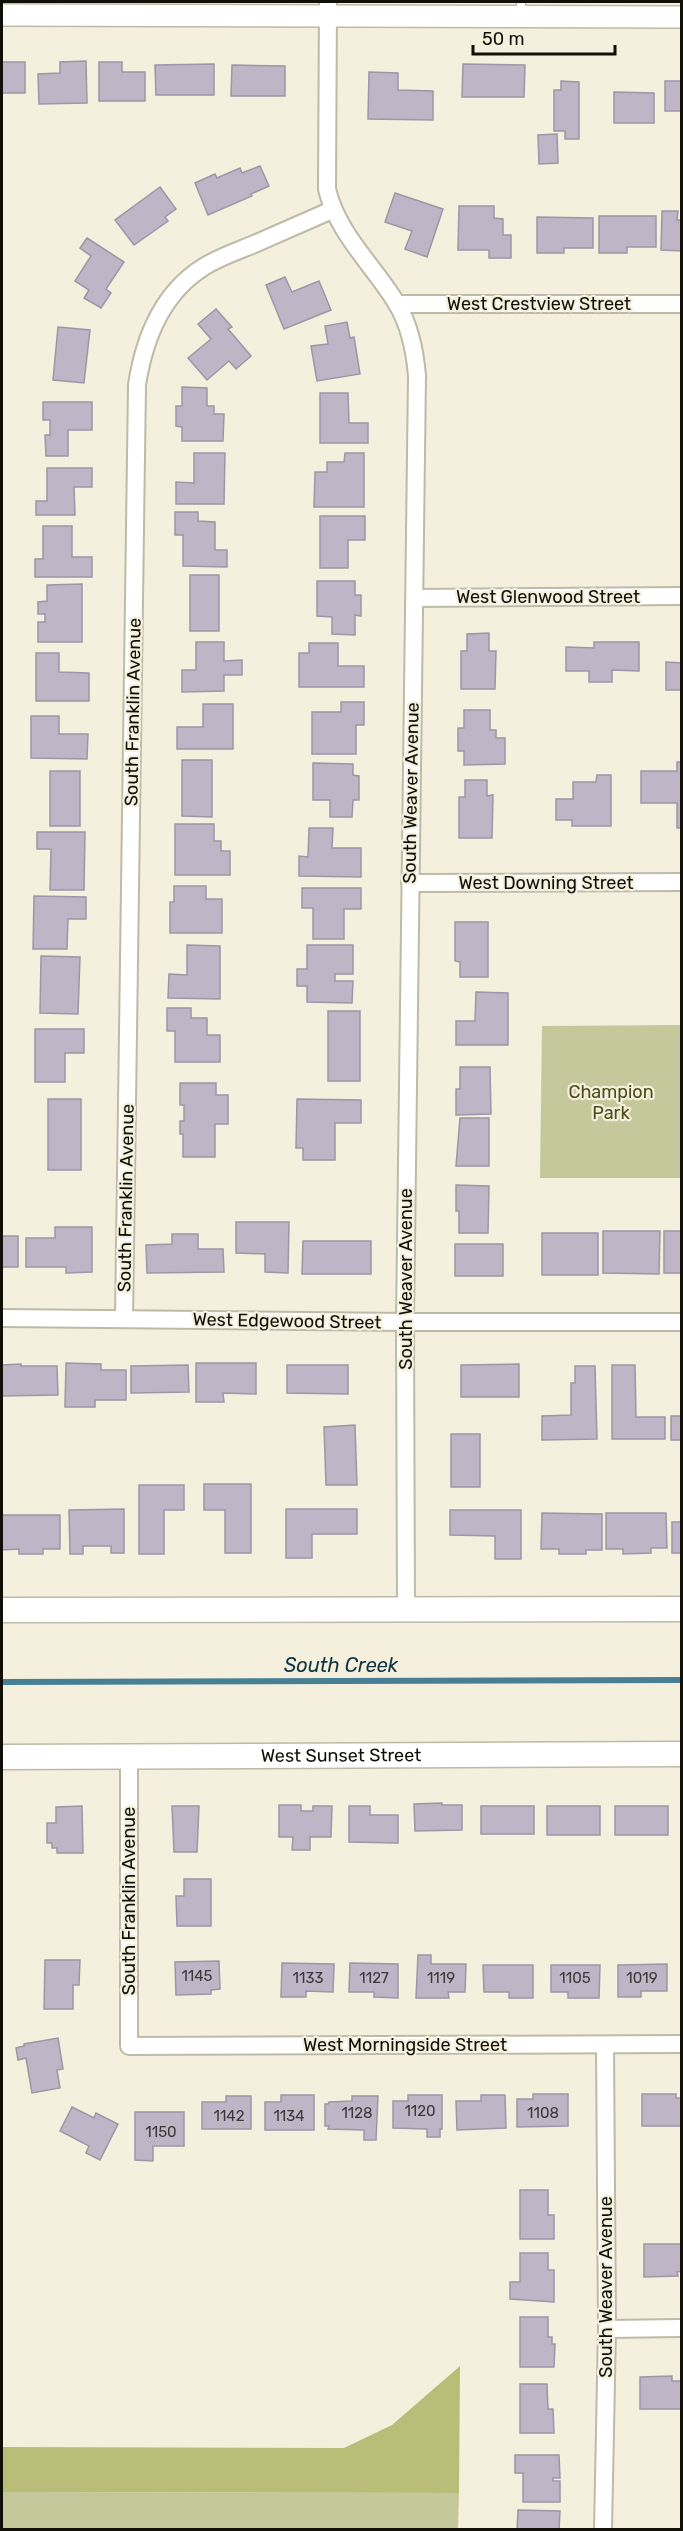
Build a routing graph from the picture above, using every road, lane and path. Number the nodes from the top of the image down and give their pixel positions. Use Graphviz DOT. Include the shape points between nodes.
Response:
graph roads {
  1 [pos="328,9"];
  2 [pos="521,9"];
  3 [pos="2,15"];
  4 [pos="681,17"];
  5 [pos="332,210"];
  6 [pos="397,304"];
  7 [pos="681,304"];
  8 [pos="681,596"];
  9 [pos="414,598"];
  10 [pos="681,882"];
  11 [pos="410,883"];
  12 [pos="2,1318"];
  13 [pos="124,1319"];
  14 [pos="405,1322"];
  15 [pos="681,1322"];
  16 [pos="406,1609"];
  17 [pos="681,1609"];
  18 [pos="2,1610"];
  19 [pos="681,1754"];
  20 [pos="129,1755"];
  21 [pos="2,1757"];
  22 [pos="681,2044"];
  23 [pos="605,2045"];
  24 [pos="129,2046"];
  25 [pos="681,2328"];
  26 [pos="608,2329"];
  27 [pos="603,2529"];
  1 -- 2 [label="street"];
  1 -- 3 [label="street"];
  1 -- 5 [label="street, South Weaver Avenue" via="327,189"];
  2 -- 4 [label="street"];
  5 -- 6 [label="street, South Weaver Avenue"];
  5 -- 13 [label="street, South Franklin Avenue" via="216,260 190,277 158,316 140,366"];
  6 -- 7 [label="street, West Crestview Street"];
  6 -- 9 [label="street, South Weaver Avenue" via="411,338 417,376"];
  8 -- 9 [label="street, West Glenwood Street"];
  9 -- 11 [label="street, South Weaver Avenue"];
  10 -- 11 [label="street, West Downing Street"];
  11 -- 14 [label="street, South Weaver Avenue"];
  12 -- 13 [label="street, West Edgewood Street"];
  13 -- 14 [label="street, West Edgewood Street"];
  14 -- 15 [label="street, West Edgewood Street"];
  14 -- 16 [label="street, South Weaver Avenue"];
  16 -- 17 [label="main road"];
  16 -- 18 [label="main road"];
  19 -- 20 [label="main road, West Sunset Street"];
  20 -- 21 [label="main road, West Sunset Street"];
  20 -- 24 [label="street, South Franklin Avenue"];
  22 -- 23 [label="street, West Morningside Street"];
  23 -- 24 [label="street, West Morningside Street"];
  23 -- 26 [label="street, South Weaver Avenue"];
  25 -- 26 [label="street"];
  26 -- 27 [label="street, South Weaver Avenue"];
}
